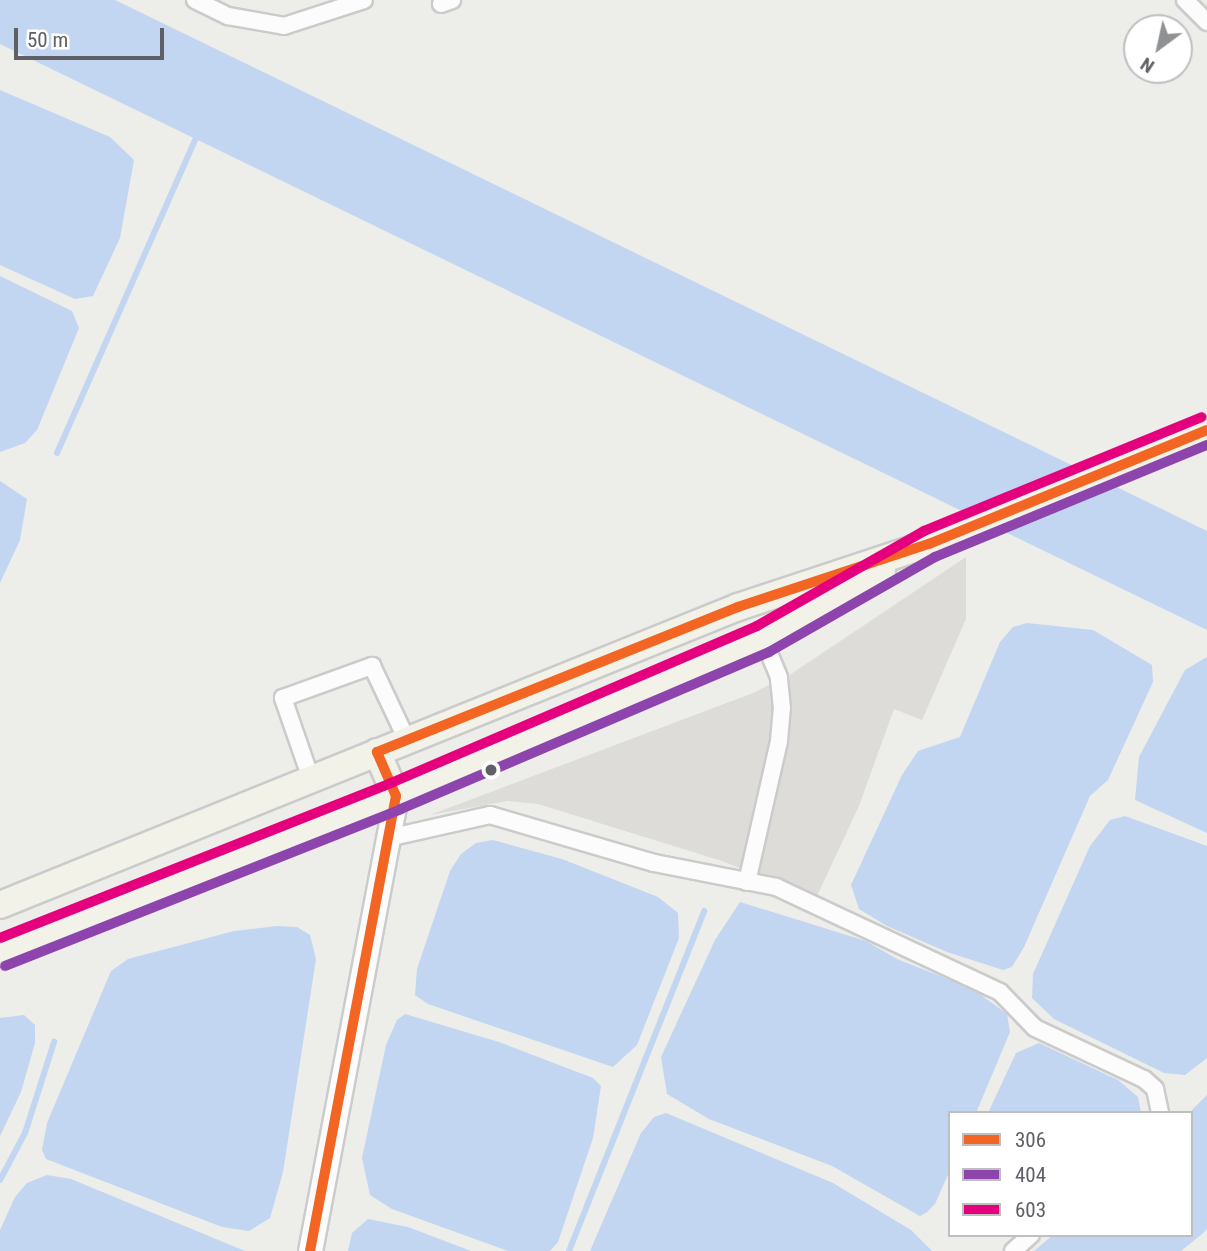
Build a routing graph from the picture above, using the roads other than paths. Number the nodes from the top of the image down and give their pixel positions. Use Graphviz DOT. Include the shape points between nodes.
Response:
graph roads {
  1 [pos="195,0"];
  2 [pos="364,0"];
  3 [pos="1185,0"];
  4 [pos="1207,22"];
  5 [pos="1207,430"];
  6 [pos="929,544"];
  7 [pos="764,639"];
  8 [pos="407,740"];
  9 [pos="377,752"];
  10 [pos="311,779"];
  11 [pos="396,796"];
  12 [pos="388,838"];
  13 [pos="747,882"];
  14 [pos="0,905"];
  15 [pos="0,953"];
  16 [pos="1160,1111"];
  17 [pos="1029,1237"];
  18 [pos="310,1251"];
  19 [pos="1013,1251"];
  1 -- 2 [label="street" via="242,20 284,26"];
  3 -- 4 [label="street"];
  5 -- 6 [label="main road"];
  6 -- 7 [label="main road"];
  6 -- 8 [label="main road" via="738,607"];
  7 -- 11 [label="main road"];
  7 -- 13 [label="street" via="779,677 782,708 779,741"];
  8 -- 9 [label="main road"];
  8 -- 10 [label="street" via="372,666 283,698"];
  9 -- 10 [label="main road"];
  9 -- 11 [label="main road"];
  10 -- 14 [label="main road"];
  11 -- 12 [label="street"];
  11 -- 15 [label="main road"];
  12 -- 13 [label="street" via="490,816 654,863"];
  12 -- 18 [label="street"];
  13 -- 16 [label="street" via="776,887 1000,992 1035,1028 1144,1079 1155,1089"];
  17 -- 19 [label="street"];
}
